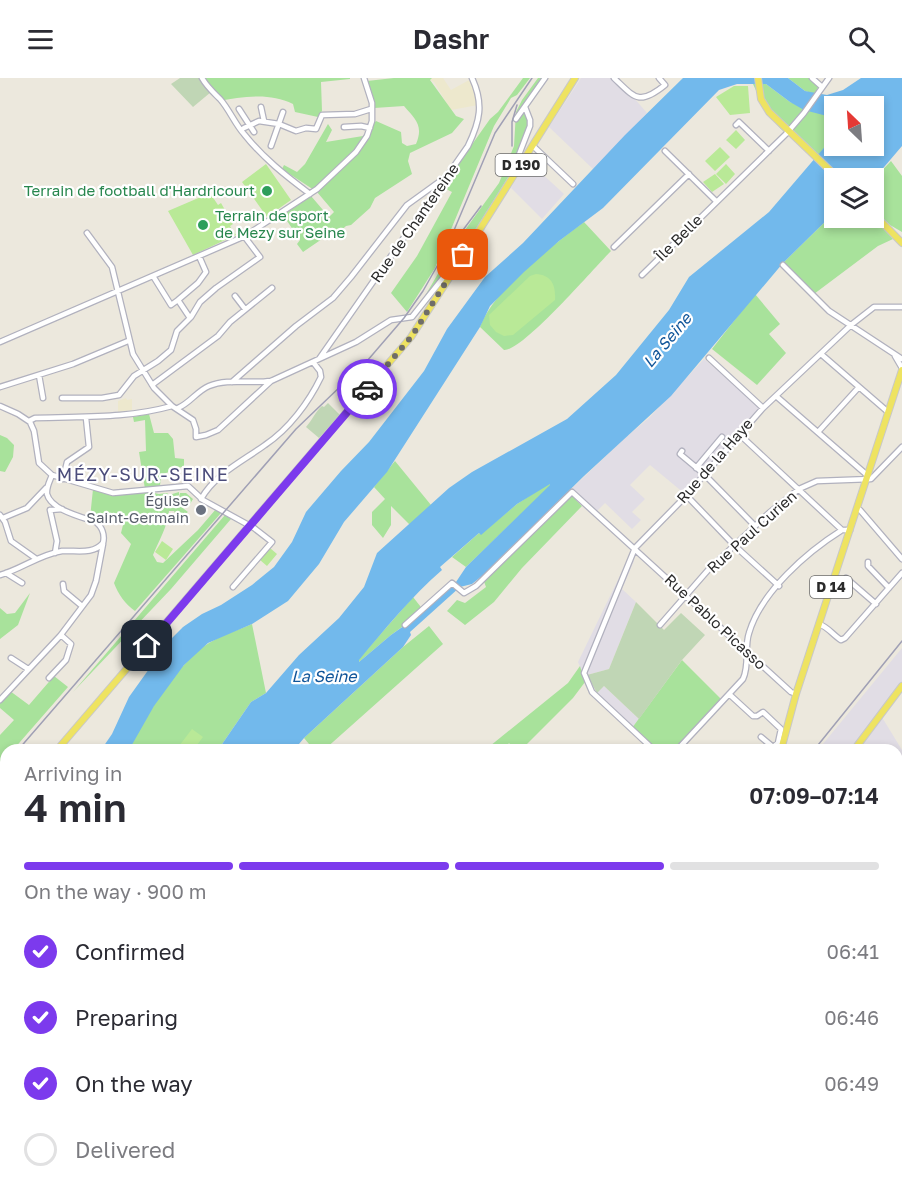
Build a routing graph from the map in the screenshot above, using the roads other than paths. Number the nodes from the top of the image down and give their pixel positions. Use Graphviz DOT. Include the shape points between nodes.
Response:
graph roads {
  1 [pos="201,78"];
  2 [pos="364,78"];
  3 [pos="472,78"];
  4 [pos="545,78"];
  5 [pos="576,78"];
  6 [pos="614,78"];
  7 [pos="659,78"];
  8 [pos="812,78"];
  9 [pos="829,78"];
  10 [pos="758,81"];
  11 [pos="820,89"];
  12 [pos="261,107"];
  13 [pos="525,107"];
  14 [pos="239,109"];
  15 [pos="283,112"];
  16 [pos="369,112"];
  17 [pos="516,119"];
  18 [pos="264,121"];
  19 [pos="249,124"];
  20 [pos="279,124"];
  21 [pos="736,125"];
  22 [pos="344,127"];
  23 [pos="244,128"];
  24 [pos="370,128"];
  25 [pos="789,131"];
  26 [pos="254,132"];
  27 [pos="271,146"];
  28 [pos="533,146"];
  29 [pos="665,151"];
  30 [pos="769,151"];
  31 [pos="519,163"];
  32 [pos="828,168"];
  33 [pos="449,174"];
  34 [pos="689,174"];
  35 [pos="573,184"];
  36 [pos="310,194"];
  37 [pos="716,201"];
  38 [pos="884,224"];
  39 [pos="87,233"];
  40 [pos="244,236"];
  41 [pos="901,240"];
  42 [pos="614,247"];
  43 [pos="200,256"];
  44 [pos="783,265"];
  45 [pos="453,273"];
  46 [pos="642,274"];
  47 [pos="153,276"];
  48 [pos="272,288"];
  49 [pos="119,291"];
  50 [pos="235,296"];
  51 [pos="178,300"];
  52 [pos="902,307"];
  53 [pos="245,309"];
  54 [pos="190,318"];
  55 [pos="851,326"];
  56 [pos="128,341"];
  57 [pos="0,342"];
  58 [pos="821,354"];
  59 [pos="893,354"];
  60 [pos="709,358"];
  61 [pos="319,359"];
  62 [pos="902,359"];
  63 [pos="313,362"];
  64 [pos="902,369"];
  65 [pos="143,371"];
  66 [pos="39,375"];
  67 [pos="234,380"];
  68 [pos="271,381"];
  69 [pos="152,385"];
  70 [pos="0,387"];
  71 [pos="859,387"];
  72 [pos="776,396"];
  73 [pos="43,398"];
  74 [pos="62,398"];
  75 [pos="0,406"];
  76 [pos="175,407"];
  77 [pos="763,408"];
  78 [pos="888,412"];
  79 [pos="86,418"];
  80 [pos="29,421"];
  81 [pos="818,432"];
  82 [pos="739,434"];
  83 [pos="722,437"];
  84 [pos="716,443"];
  85 [pos="902,447"];
  86 [pos="725,450"];
  87 [pos="682,451"];
  88 [pos="696,468"];
  89 [pos="704,474"];
  90 [pos="52,475"];
  91 [pos="867,478"];
  92 [pos="63,479"];
  93 [pos="47,487"];
  94 [pos="208,488"];
  95 [pos="799,489"];
  96 [pos="194,490"];
  97 [pos="686,495"];
  98 [pos="202,499"];
  99 [pos="62,509"];
  100 [pos="857,509"];
  101 [pos="1,517"];
  102 [pos="251,526"];
  103 [pos="754,526"];
  104 [pos="842,530"];
  105 [pos="850,530"];
  106 [pos="103,543"];
  107 [pos="902,545"];
  108 [pos="735,546"];
  109 [pos="635,548"];
  110 [pos="896,551"];
  111 [pos="55,553"];
  112 [pos="35,558"];
  113 [pos="902,559"];
  114 [pos="868,562"];
  115 [pos="902,573"];
  116 [pos="3,574"];
  117 [pos="846,578"];
  118 [pos="22,583"];
  119 [pos="63,584"];
  120 [pos="778,586"];
  121 [pos="233,587"];
  122 [pos="889,588"];
  123 [pos="686,595"];
  124 [pos="876,604"];
  125 [pos="82,606"];
  126 [pos="819,624"];
  127 [pos="405,625"];
  128 [pos="660,625"];
  129 [pos="61,635"];
  130 [pos="747,651"];
  131 [pos="11,658"];
  132 [pos="27,669"];
  133 [pos="50,678"];
  134 [pos="902,686"];
  135 [pos="0,691"];
  136 [pos="6,692"];
  137 [pos="729,694"];
  138 [pos="796,694"];
  139 [pos="0,700"];
  140 [pos="761,737"];
  141 [pos="63,744"];
  142 [pos="648,744"];
  143 [pos="683,744"];
  144 [pos="769,744"];
  145 [pos="777,744"];
  146 [pos="783,744"];
  147 [pos="858,744"];
  1 -- 36 [label="street" via="257,149"];
  2 -- 16 [label="street" via="372,101"];
  3 -- 33 [label="street, Rue de Chantereine" via="479,100 479,122"];
  4 -- 13 [label="street"];
  5 -- 28 [label="main road, D 190"];
  6 -- 7 [label="street" via="637,98 665,86"];
  8 -- 11 [label="street"];
  9 -- 11 [label="street, Île Belle"];
  10 -- 25 [label="main road" via="768,106"];
  11 -- 25 [label="street, Île Belle"];
  12 -- 18 [label="street"];
  13 -- 17 [label="street"];
  13 -- 31 [label="street" via="530,126"];
  14 -- 19 [label="street"];
  15 -- 20 [label="street"];
  16 -- 20 [label="street" via="321,115 313,130"];
  16 -- 24 [label="street"];
  18 -- 19 [label="street"];
  18 -- 20 [label="street"];
  19 -- 23 [label="street"];
  19 -- 26 [label="street"];
  20 -- 27 [label="street"];
  21 -- 30 [label="street" via="739,122"];
  22 -- 24 [label="street"];
  24 -- 36 [label="street" via="356,152"];
  25 -- 30 [label="street, Île Belle"];
  25 -- 32 [label="main road"];
  28 -- 31 [label="main road, D 190"];
  28 -- 35 [label="street"];
  29 -- 34 [label="street"];
  30 -- 37 [label="street, Île Belle"];
  31 -- 45 [label="main road, D 190"];
  33 -- 61 [label="street, Rue de Chantereine"];
  33 -- 67 [label="street" via="407,205 342,289"];
  34 -- 37 [label="street"];
  34 -- 42 [label="street"];
  36 -- 40 [label="street"];
  37 -- 46 [label="street, Île Belle"];
  38 -- 41 [label="main road"];
  39 -- 49 [label="street" via="112,267"];
  40 -- 43 [label="street"];
  40 -- 54 [label="street" via="260,257 216,288"];
  43 -- 47 [label="street"];
  43 -- 51 [label="street" via="206,272"];
  44 -- 55 [label="street" via="818,301"];
  45 -- 61 [label="street" via="446,274 414,316 391,320"];
  45 -- 102 [label="main road, D 190" via="411,337"];
  47 -- 49 [label="street"];
  47 -- 51 [label="street" via="171,305"];
  48 -- 53 [label="street"];
  49 -- 56 [label="street"];
  49 -- 57 [label="street"];
  50 -- 53 [label="street"];
  51 -- 54 [label="street"];
  52 -- 55 [label="street, Rue de la Haye" via="874,307"];
  53 -- 69 [label="street" via="218,336"];
  54 -- 65 [label="street" via="177,330 171,350"];
  55 -- 58 [label="street, Rue de la Haye"];
  55 -- 59 [label="street"];
  56 -- 65 [label="street"];
  56 -- 66 [label="street"];
  58 -- 71 [label="street"];
  58 -- 72 [label="street, Rue de la Haye"];
  59 -- 62 [label="street"];
  59 -- 64 [label="street"];
  60 -- 77 [label="street"];
  61 -- 63 [label="street"];
  63 -- 68 [label="street"];
  63 -- 94 [label="street" via="321,377 294,419 267,445 226,471"];
  64 -- 78 [label="main road, D 14"];
  65 -- 69 [label="street"];
  65 -- 74 [label="street" via="119,395"];
  66 -- 70 [label="street"];
  66 -- 73 [label="street"];
  67 -- 68 [label="street"];
  67 -- 76 [label="street" via="206,387"];
  68 -- 76 [label="street" via="218,430 206,435 196,437 193,420"];
  69 -- 76 [label="street"];
  71 -- 78 [label="street"];
  71 -- 81 [label="street"];
  72 -- 77 [label="street, Rue de la Haye"];
  72 -- 81 [label="street"];
  75 -- 80 [label="street"];
  76 -- 79 [label="street"];
  77 -- 82 [label="street, Rue de la Haye"];
  78 -- 91 [label="main road, D 14"];
  79 -- 80 [label="street"];
  79 -- 92 [label="street" via="89,447 67,462"];
  80 -- 90 [label="street" via="39,463"];
  81 -- 91 [label="street"];
  82 -- 86 [label="street, Rue de la Haye"];
  82 -- 95 [label="street"];
  83 -- 84 [label="street"];
  84 -- 86 [label="street"];
  84 -- 88 [label="street"];
  85 -- 91 [label="street" via="873,478"];
  86 -- 89 [label="street, Rue de la Haye"];
  87 -- 88 [label="street" via="680,454"];
  88 -- 89 [label="street"];
  89 -- 97 [label="street, Rue de la Haye"];
  89 -- 103 [label="street"];
  90 -- 92 [label="street"];
  90 -- 93 [label="street"];
  91 -- 95 [label="street, Rue Paul Curien" via="826,480"];
  91 -- 100 [label="main road, D 14"];
  92 -- 96 [label="street" via="112,493 188,486"];
  93 -- 99 [label="street" via="51,501"];
  93 -- 101 [label="street" via="27,508"];
  94 -- 96 [label="street"];
  94 -- 98 [label="street"];
  95 -- 103 [label="street, Rue Paul Curien"];
  95 -- 104 [label="street"];
  96 -- 98 [label="street"];
  97 -- 108 [label="street"];
  97 -- 109 [label="street, Rue de la Haye"];
  98 -- 102 [label="street"];
  99 -- 106 [label="street" via="96,522"];
  99 -- 111 [label="street" via="50,510 57,541"];
  100 -- 105 [label="main road, D 14"];
  100 -- 110 [label="street"];
  101 -- 112 [label="street" via="11,541"];
  102 -- 121 [label="street" via="272,542"];
  102 -- 141 [label="main road, D 190"];
  103 -- 108 [label="street, Rue Paul Curien"];
  104 -- 105 [label="street"];
  104 -- 120 [label="street" via="806,556"];
  105 -- 126 [label="main road, D 14"];
  106 -- 111 [label="street" via="91,551"];
  106 -- 125 [label="street" via="92,595"];
  107 -- 110 [label="street"];
  108 -- 120 [label="street"];
  108 -- 123 [label="street, Rue Paul Curien"];
  109 -- 123 [label="street, Rue Pablo Picasso"];
  109 -- 127 [label="street, Rue Pablo Picasso" via="572,492 476,586 464,592 452,582"];
  109 -- 142 [label="street, Rue de la Haye" via="584,669 592,692"];
  110 -- 113 [label="street"];
  111 -- 112 [label="street"];
  112 -- 116 [label="street"];
  114 -- 122 [label="street"];
  115 -- 122 [label="street"];
  116 -- 118 [label="street"];
  117 -- 124 [label="street"];
  119 -- 125 [label="street" via="63,591"];
  120 -- 130 [label="street" via="758,609"];
  122 -- 124 [label="street"];
  123 -- 128 [label="street, Rue Paul Curien"];
  123 -- 130 [label="street, Rue Pablo Picasso"];
  124 -- 126 [label="street" via="845,638 838,638"];
  125 -- 129 [label="street"];
  126 -- 138 [label="main road, D 14"];
  129 -- 132 [label="street"];
  129 -- 133 [label="street" via="71,644 66,660"];
  130 -- 137 [label="street" via="746,673"];
  130 -- 138 [label="street, Rue Pablo Picasso"];
  131 -- 132 [label="street"];
  132 -- 136 [label="street"];
  134 -- 147 [label="main road"];
  135 -- 136 [label="street"];
  136 -- 139 [label="street"];
  137 -- 143 [label="street"];
  137 -- 145 [label="street" via="753,716 763,712 781,729"];
  138 -- 146 [label="main road, D 14"];
  140 -- 144 [label="street"];
}
